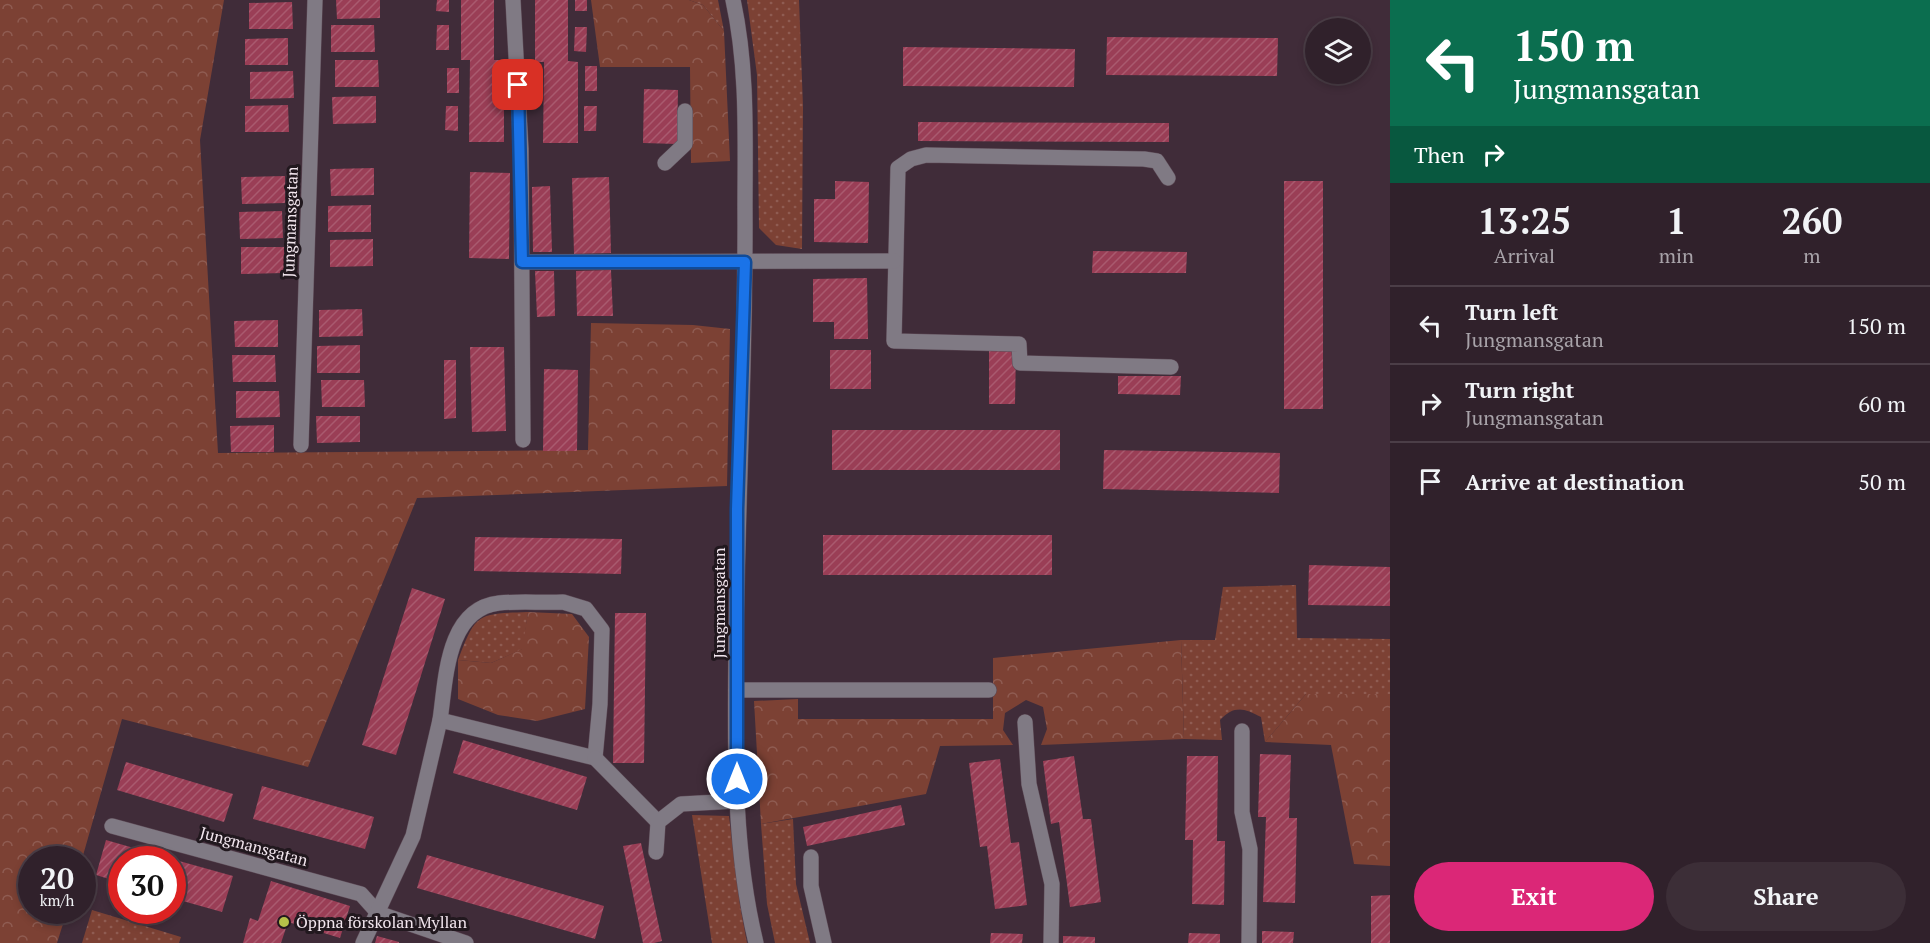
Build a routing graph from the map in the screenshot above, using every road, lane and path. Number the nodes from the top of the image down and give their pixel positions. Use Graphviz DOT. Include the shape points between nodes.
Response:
graph roads {
  1 [pos="315,0"];
  2 [pos="513,0"];
  3 [pos="733,0"];
  4 [pos="685,111"];
  5 [pos="665,164"];
  6 [pos="1168,178"];
  7 [pos="894,261"];
  8 [pos="522,262"];
  9 [pos="745,262"];
  10 [pos="1171,367"];
  11 [pos="523,440"];
  12 [pos="301,445"];
  13 [pos="736,690"];
  14 [pos="989,690"];
  15 [pos="440,720"];
  16 [pos="1025,722"];
  17 [pos="1242,731"];
  18 [pos="595,758"];
  19 [pos="737,801"];
  20 [pos="658,822"];
  21 [pos="112,826"];
  22 [pos="656,852"];
  23 [pos="811,857"];
  24 [pos="378,913"];
  25 [pos="363,943"];
  26 [pos="466,943"];
  27 [pos="756,943"];
  28 [pos="824,943"];
  29 [pos="1052,943"];
  30 [pos="1249,943"];
  1 -- 12 [label="street, Jungmansgatan"];
  2 -- 8 [label="street"];
  3 -- 9 [label="street, Jungmansgatan" via="744,80"];
  4 -- 5 [label="street" via="685,144"];
  6 -- 7 [label="street" via="1156,161 1144,159 918,157 898,168"];
  7 -- 9 [label="street"];
  7 -- 10 [label="street" via="894,341 1019,344 1020,363"];
  8 -- 9 [label="street"];
  8 -- 11 [label="street"];
  9 -- 13 [label="street, Jungmansgatan"];
  13 -- 14 [label="street"];
  13 -- 19 [label="street, Jungmansgatan"];
  15 -- 18 [label="street"];
  15 -- 18 [label="street" via="450,651 468,615 496,603 563,603 586,609 602,630"];
  15 -- 24 [label="street" via="413,836"];
  16 -- 29 [label="street" via="1029,784 1052,884"];
  17 -- 30 [label="street" via="1242,812 1251,849"];
  18 -- 20 [label="street"];
  19 -- 20 [label="street" via="681,804"];
  19 -- 27 [label="street, Jungmansgatan" via="747,907"];
  20 -- 22 [label="street"];
  21 -- 24 [label="street, Jungmansgatan" via="361,894"];
  23 -- 28 [label="street" via="811,886"];
  24 -- 25 [label="street"];
  24 -- 26 [label="street, Jungmansgatan"];
}
